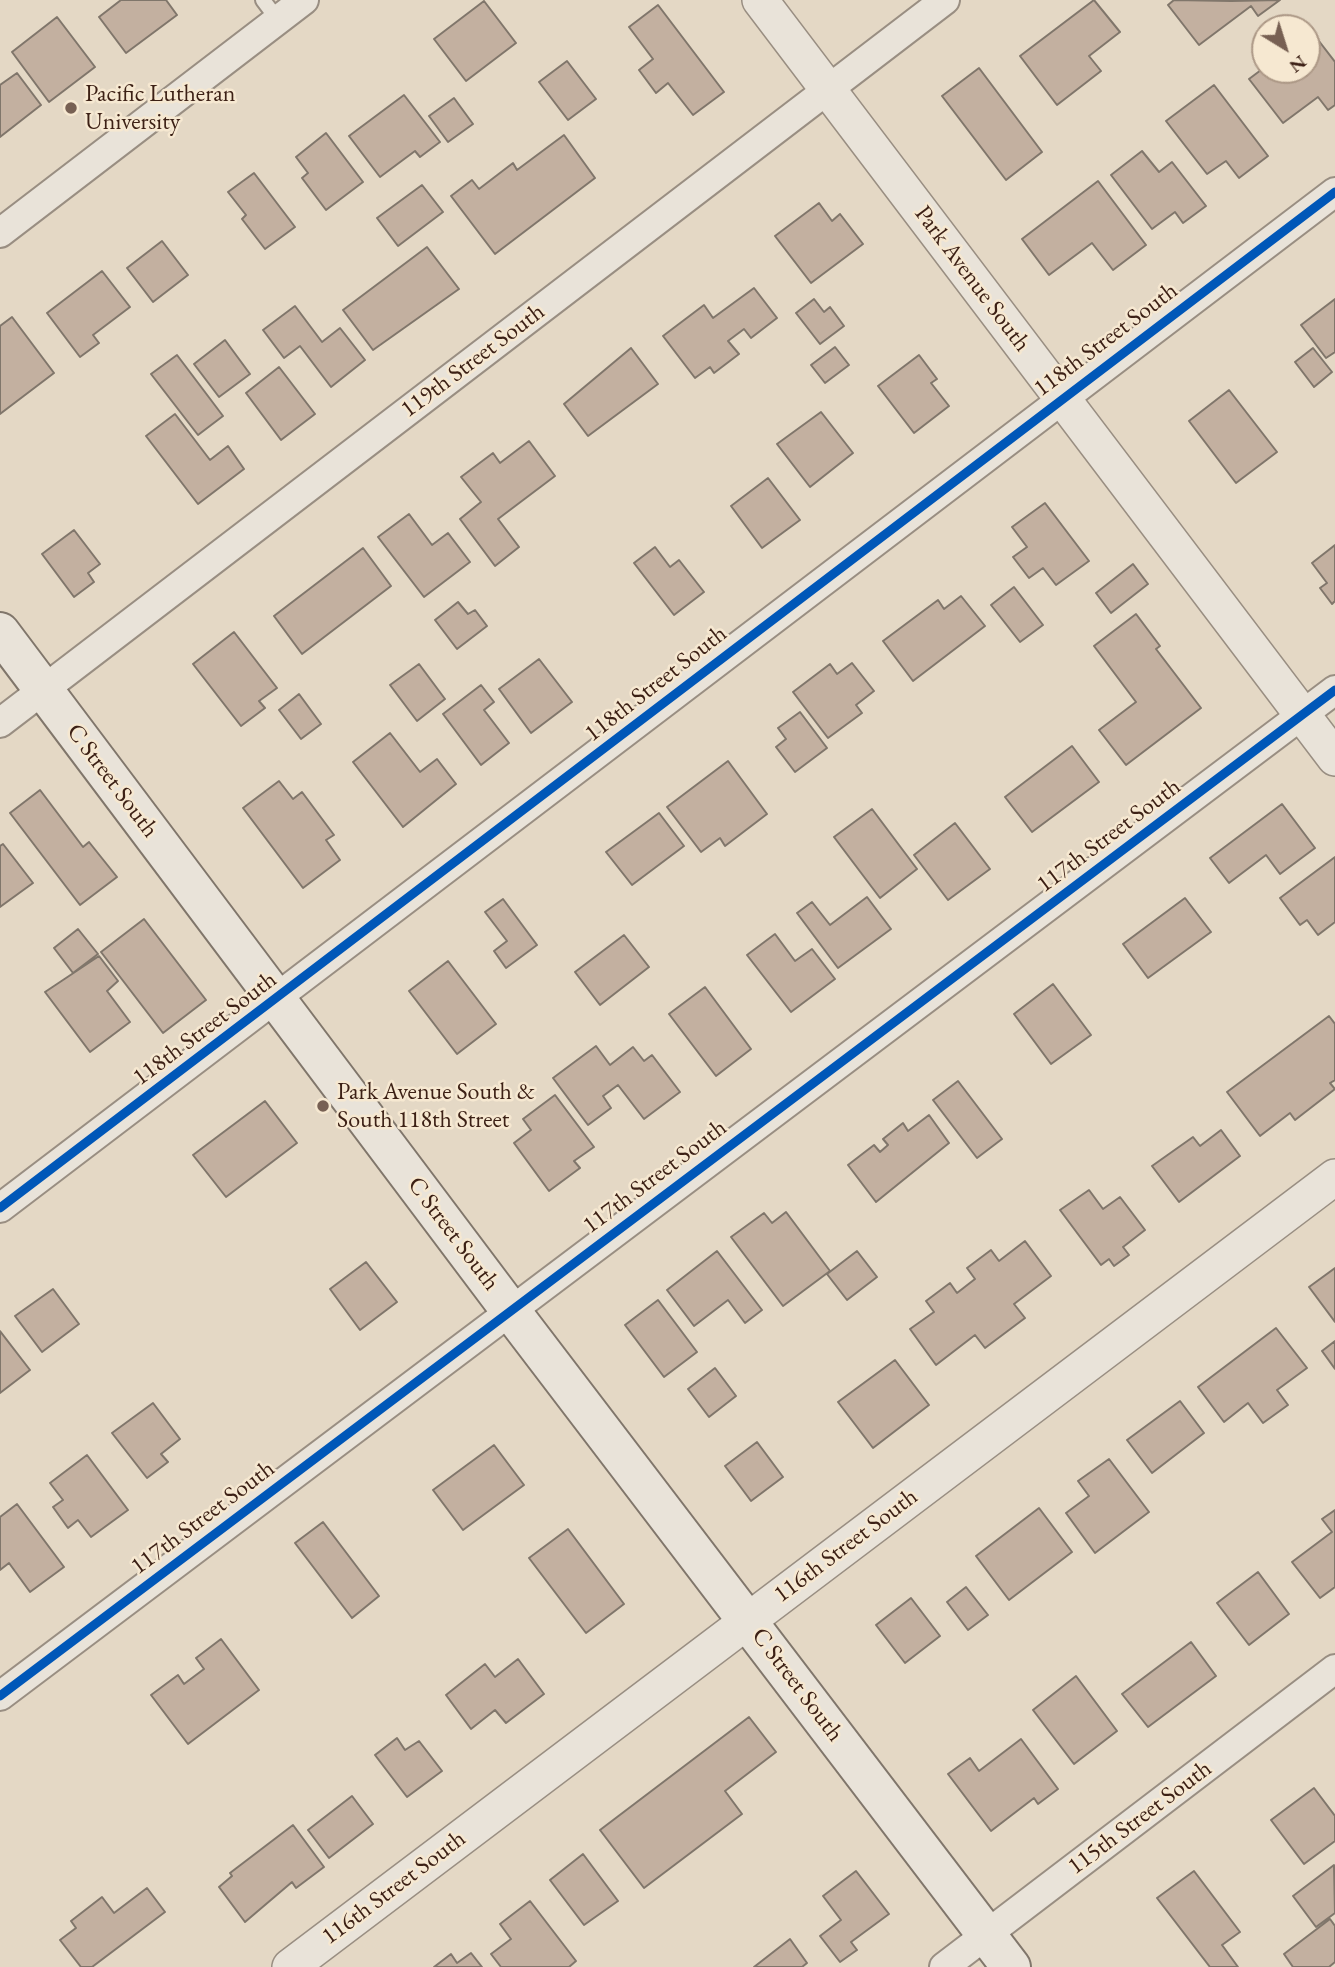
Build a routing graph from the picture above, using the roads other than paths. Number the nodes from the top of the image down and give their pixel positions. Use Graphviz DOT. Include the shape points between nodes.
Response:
graph roads {
  1 [pos="304,0"];
  2 [pos="760,0"];
  3 [pos="945,0"];
  4 [pos="270,10"];
  5 [pos="828,89"];
  6 [pos="1335,192"];
  7 [pos="0,233"];
  8 [pos="1061,397"];
  9 [pos="0,632"];
  10 [pos="43,690"];
  11 [pos="1335,690"];
  12 [pos="1302,715"];
  13 [pos="0,723"];
  14 [pos="1335,758"];
  15 [pos="278,998"];
  16 [pos="1335,1177"];
  17 [pos="0,1208"];
  18 [pos="510,1310"];
  19 [pos="748,1620"];
  20 [pos="1335,1670"];
  21 [pos="0,1696"];
  22 [pos="987,1934"];
  23 [pos="290,1967"];
  24 [pos="944,1967"];
  25 [pos="1011,1967"];
  1 -- 4 [label="street"];
  2 -- 5 [label="street, Park Avenue South"];
  3 -- 5 [label="street, 119th Street South"];
  4 -- 7 [label="street"];
  5 -- 8 [label="street, Park Avenue South"];
  5 -- 10 [label="street, 119th Street South"];
  6 -- 8 [label="street, 118th Street South"];
  8 -- 12 [label="street, Park Avenue South"];
  8 -- 15 [label="street, 118th Street South"];
  9 -- 10 [label="main road, C Street South"];
  10 -- 13 [label="street, 119th Street South"];
  10 -- 15 [label="main road, C Street South"];
  11 -- 12 [label="street, 117th Street South"];
  12 -- 14 [label="street, Park Avenue South"];
  12 -- 18 [label="street, 117th Street South"];
  15 -- 17 [label="street, 118th Street South"];
  15 -- 18 [label="main road, C Street South"];
  16 -- 19 [label="street, 116th Street South"];
  18 -- 19 [label="main road, C Street South"];
  18 -- 21 [label="street, 117th Street South"];
  19 -- 22 [label="main road, C Street South"];
  19 -- 23 [label="street, 116th Street South"];
  20 -- 22 [label="street, 115th Street South"];
  22 -- 24 [label="street, 115th Street South"];
  22 -- 25 [label="main road, C Street South"];
}
